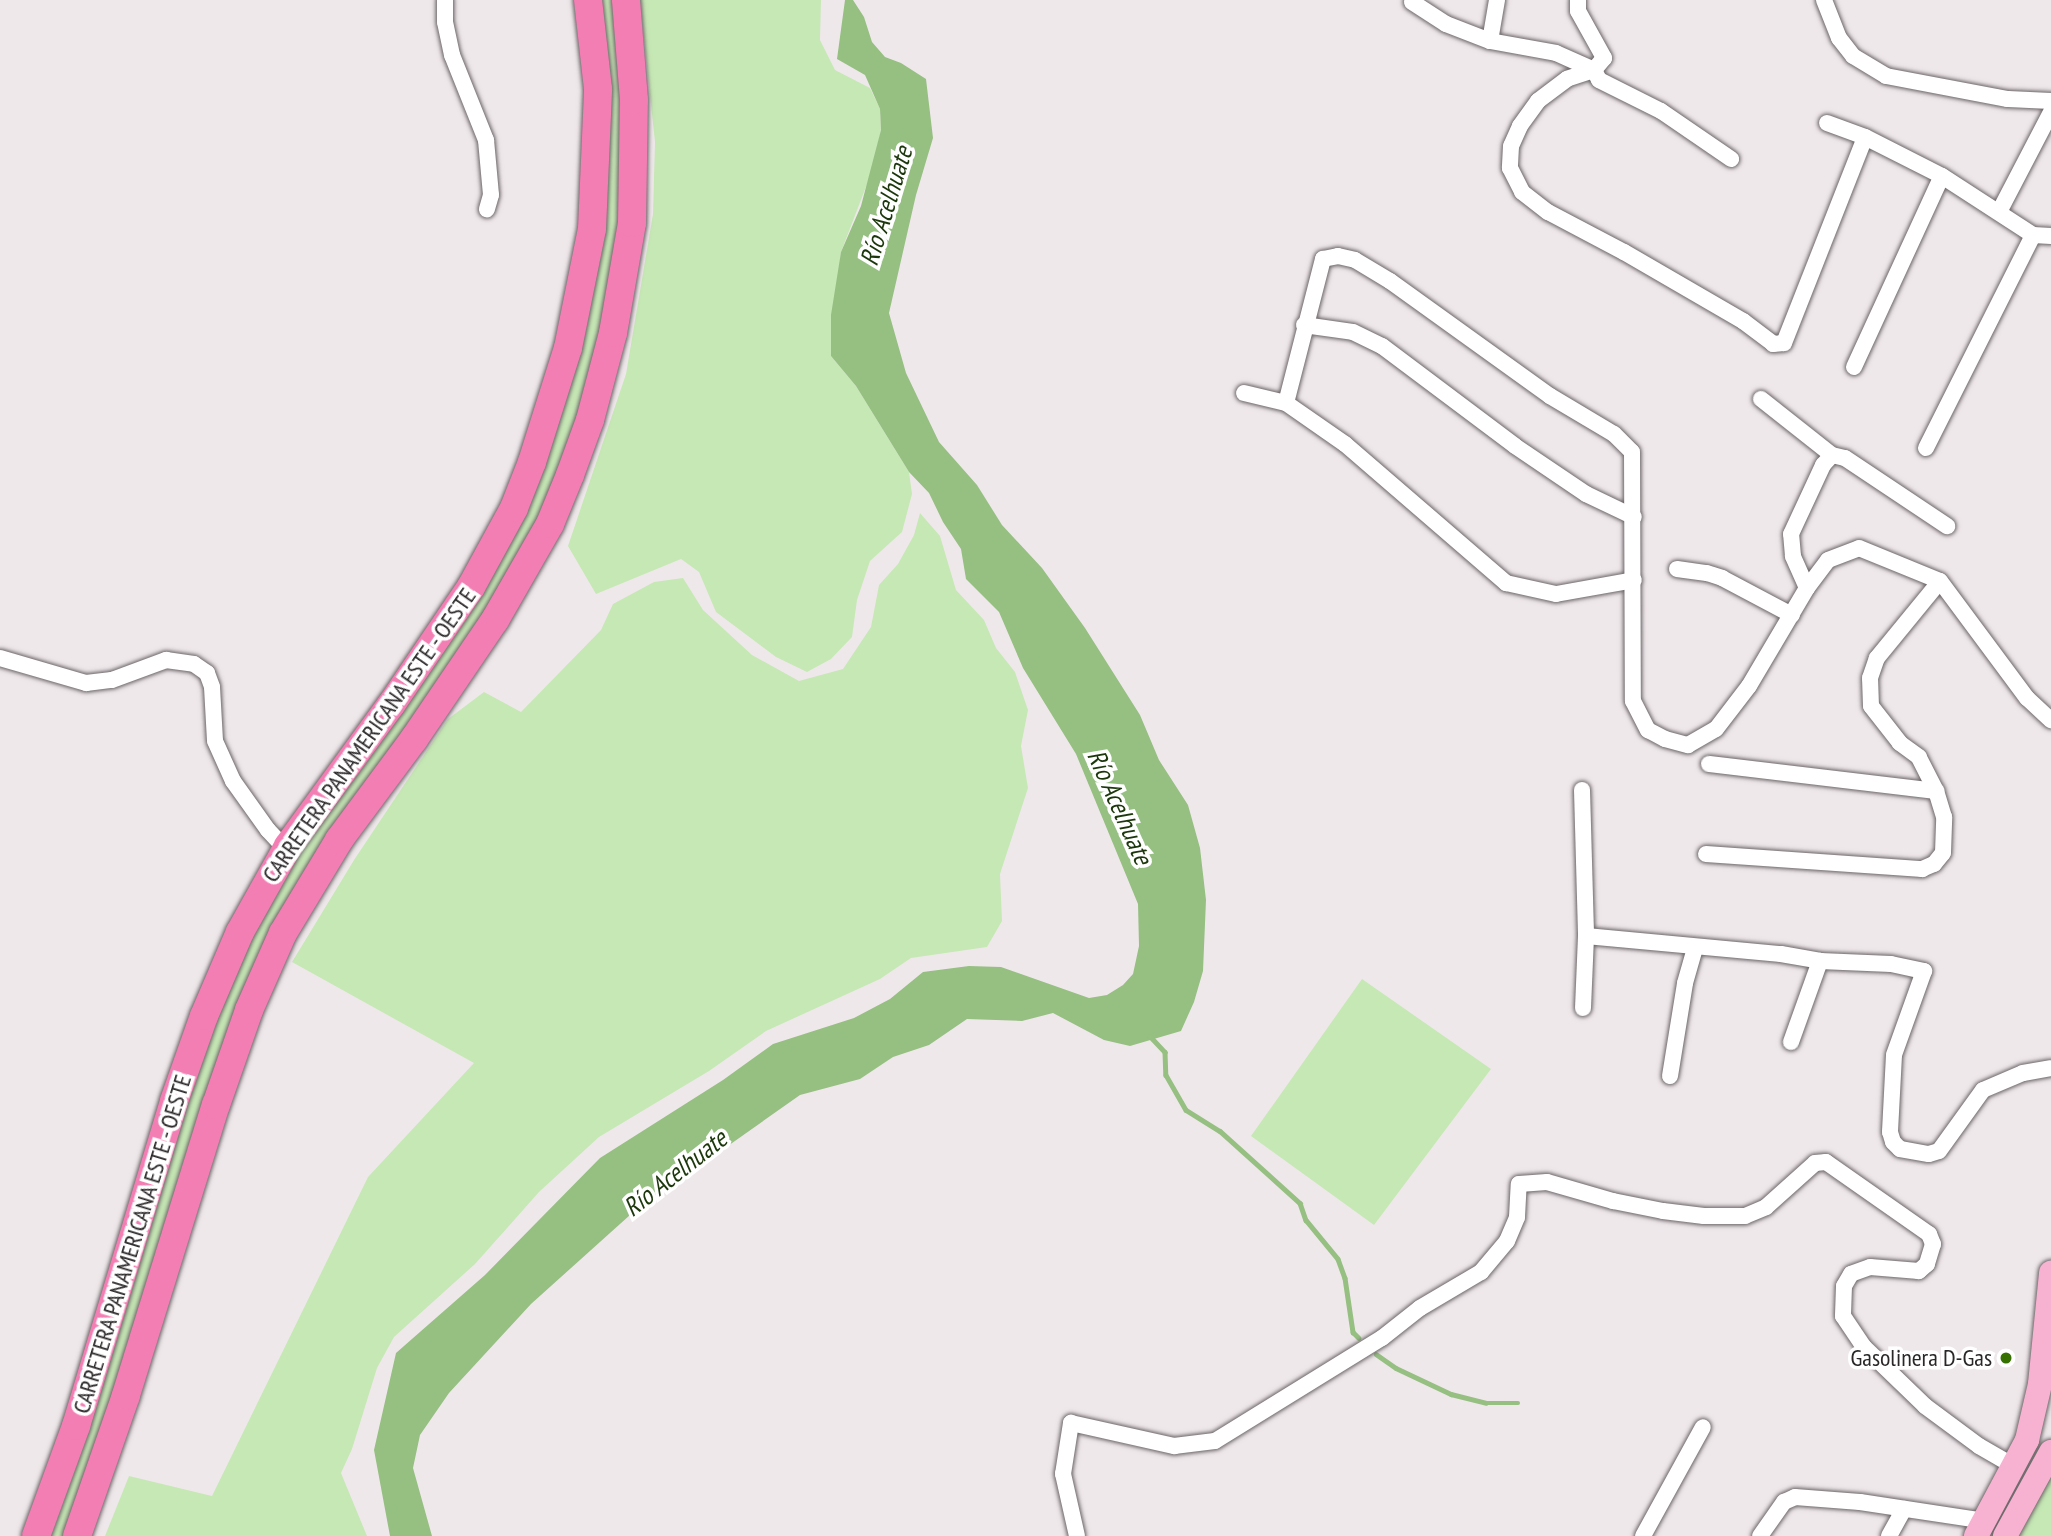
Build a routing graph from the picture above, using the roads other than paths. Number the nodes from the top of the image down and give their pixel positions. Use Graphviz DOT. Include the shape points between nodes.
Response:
graph roads {
  1 [pos="445,0"];
  2 [pos="588,0"];
  3 [pos="626,0"];
  4 [pos="1497,0"];
  5 [pos="1578,0"];
  6 [pos="1824,0"];
  7 [pos="1412,2"];
  8 [pos="1490,41"];
  9 [pos="1594,70"];
  10 [pos="2051,101"];
  11 [pos="2051,112"];
  12 [pos="1827,123"];
  13 [pos="1865,137"];
  14 [pos="1731,159"];
  15 [pos="1942,176"];
  16 [pos="487,209"];
  17 [pos="1999,212"];
  18 [pos="2033,235"];
  19 [pos="2051,236"];
  20 [pos="1304,325"];
  21 [pos="1854,366"];
  22 [pos="1244,393"];
  23 [pos="1761,399"];
  24 [pos="1286,403"];
  25 [pos="1926,448"];
  26 [pos="1832,456"];
  27 [pos="1634,517"];
  28 [pos="1947,526"];
  29 [pos="1677,569"];
  30 [pos="1634,580"];
  31 [pos="1940,581"];
  32 [pos="1807,588"];
  33 [pos="1791,615"];
  34 [pos="0,659"];
  35 [pos="2051,720"];
  36 [pos="1709,764"];
  37 [pos="1582,790"];
  38 [pos="1936,791"];
  39 [pos="286,849"];
  40 [pos="1706,854"];
  41 [pos="1586,936"];
  42 [pos="1695,948"];
  43 [pos="1819,961"];
  44 [pos="1583,1007"];
  45 [pos="1791,1042"];
  46 [pos="2051,1068"];
  47 [pos="1670,1076"];
  48 [pos="2051,1273"];
  49 [pos="1703,1427"];
  50 [pos="2051,1452"];
  51 [pos="2012,1465"];
  52 [pos="1905,1509"];
  53 [pos="1981,1529"];
  54 [pos="36,1536"];
  55 [pos="77,1536"];
  56 [pos="1077,1536"];
  57 [pos="1643,1536"];
  58 [pos="1760,1536"];
  59 [pos="1889,1536"];
  60 [pos="2005,1536"];
  1 -- 16 [label="street" via="452,55 486,140 491,195"];
  2 -- 39 [label="highway, CARRETERA PANAMERICANA ESTE - OESTE" via="598,89 592,229 579,305 544,427 514,508 471,587"];
  3 -- 55 [label="highway, CARRETERA PANAMERICANA ESTE - OESTE" via="634,100 632,223 590,420 550,524 495,620 338,840 283,933 216,1105"];
  4 -- 8 [label="street"];
  5 -- 9 [label="street" via="1578,11 1604,58"];
  6 -- 10 [label="street" via="1839,38 1853,56 1886,76 2008,99"];
  7 -- 8 [label="street" via="1446,24"];
  8 -- 9 [label="street" via="1556,54"];
  9 -- 13 [label="street" via="1567,79 1547,94 1520,126 1511,146 1510,168 1522,192 1548,212 1743,321 1773,344 1784,343"];
  9 -- 14 [label="street" via="1599,80 1661,111"];
  11 -- 17 [label="street"];
  12 -- 13 [label="street"];
  13 -- 15 [label="street"];
  15 -- 17 [label="street"];
  15 -- 21 [label="street"];
  17 -- 18 [label="street"];
  18 -- 19 [label="street"];
  18 -- 25 [label="street"];
  20 -- 24 [label="street"];
  20 -- 27 [label="street" via="1353,332 1382,346 1535,460 1586,494"];
  20 -- 27 [label="street" via="1323,259 1355,260 1550,396 1614,435 1632,453"];
  22 -- 24 [label="street"];
  23 -- 26 [label="street"];
  24 -- 30 [label="street" via="1345,444 1506,583 1556,594"];
  26 -- 28 [label="street" via="1846,458"];
  26 -- 32 [label="street" via="1823,465 1791,534 1793,556"];
  27 -- 30 [label="street"];
  29 -- 33 [label="street" via="1722,578"];
  30 -- 33 [label="street" via="1633,701 1648,730 1688,746 1716,729 1749,686"];
  31 -- 32 [label="street" via="1859,548 1828,560"];
  31 -- 35 [label="street" via="2027,698"];
  31 -- 38 [label="street" via="1877,658 1870,678 1871,706 1900,743 1919,757"];
  32 -- 33 [label="street"];
  34 -- 39 [label="street" via="86,683 113,680 166,660 194,664 207,673 212,687 215,741 233,781"];
  36 -- 38 [label="street"];
  37 -- 41 [label="street"];
  38 -- 40 [label="street" via="1944,817 1943,853 1922,869"];
  39 -- 54 [label="highway, CARRETERA PANAMERICANA ESTE - OESTE" via="240,932 204,1016 132,1231 76,1426"];
  41 -- 42 [label="street"];
  41 -- 44 [label="street"];
  42 -- 43 [label="street"];
  42 -- 47 [label="street"];
  43 -- 45 [label="street"];
  43 -- 46 [label="street" via="1891,964 1924,971 1894,1055 1890,1132 1900,1149 1929,1154 1939,1151 1983,1090 2023,1073"];
  48 -- 51 [label="main road" via="2036,1409 2027,1440"];
  49 -- 57 [label="street"];
  50 -- 60 [label="main road"];
  51 -- 53 [label="main road"];
  51 -- 56 [label="street" via="1925,1406 1864,1347 1843,1315 1844,1286 1851,1274 1870,1267 1919,1271 1927,1264 1933,1244 1929,1234 1826,1162 1815,1163 1766,1206 1745,1216 1663,1211 1547,1182 1519,1184 1517,1217 1507,1241 1481,1272 1215,1441 1174,1446 1071,1423 1063,1474"];
  52 -- 53 [label="street"];
  52 -- 58 [label="street" via="1795,1497 1784,1502"];
  52 -- 59 [label="street"];
}
